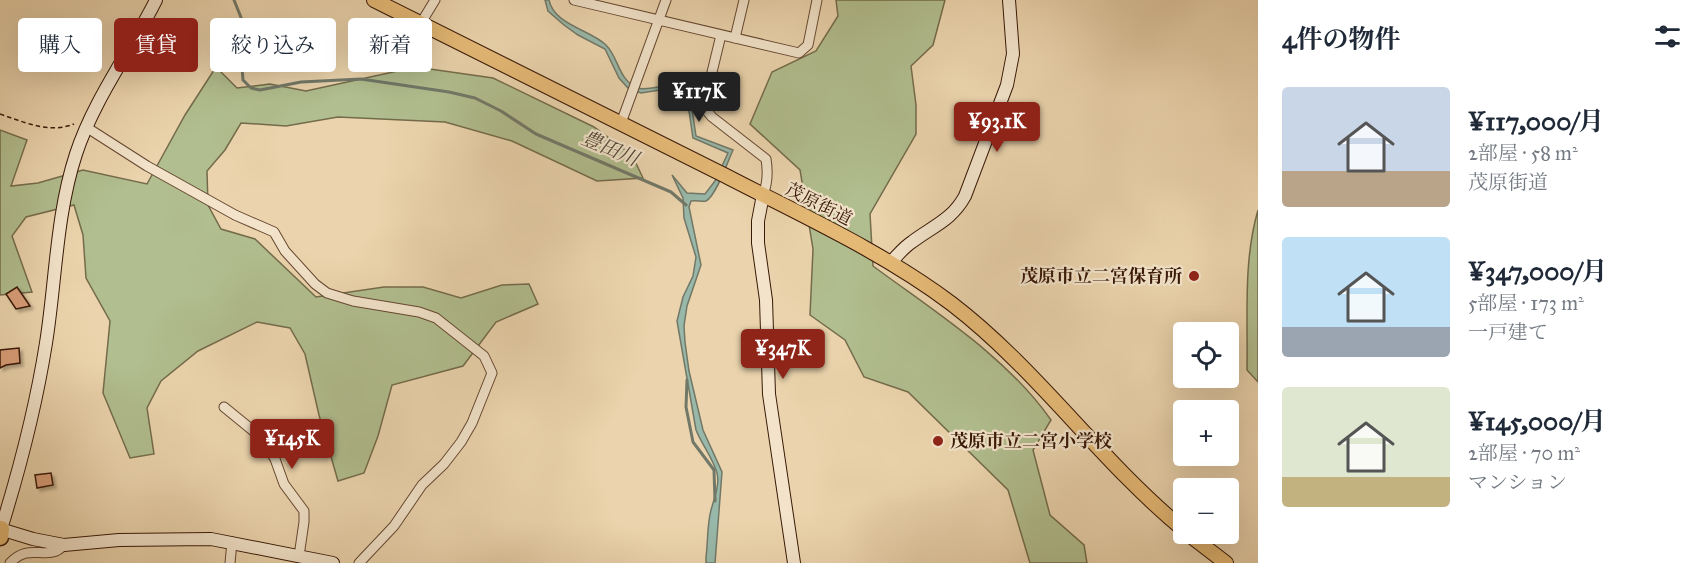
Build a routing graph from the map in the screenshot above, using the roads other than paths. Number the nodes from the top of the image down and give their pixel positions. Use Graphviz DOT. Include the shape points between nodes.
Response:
graph roads {
  1 [pos="156,0"];
  2 [pos="374,0"];
  3 [pos="435,0"];
  4 [pos="574,0"];
  5 [pos="666,0"];
  6 [pos="744,0"];
  7 [pos="817,0"];
  8 [pos="1009,0"];
  9 [pos="613,5"];
  10 [pos="411,18"];
  11 [pos="424,18"];
  12 [pos="659,21"];
  13 [pos="432,28"];
  14 [pos="721,35"];
  15 [pos="735,38"];
  16 [pos="621,123"];
  17 [pos="86,127"];
  18 [pos="763,195"];
  19 [pos="891,262"];
  20 [pos="224,408"];
  21 [pos="1173,520"];
  22 [pos="0,531"];
  23 [pos="232,542"];
  24 [pos="1201,544"];
  25 [pos="64,545"];
  26 [pos="299,556"];
  27 [pos="10,563"];
  28 [pos="230,563"];
  29 [pos="333,563"];
  30 [pos="359,563"];
  31 [pos="794,563"];
  32 [pos="1226,563"];
  1 -- 17 [label="street"];
  2 -- 10 [label="main road, 茂原街道"];
  3 -- 11 [label="street"];
  4 -- 9 [label="street"];
  5 -- 12 [label="street"];
  6 -- 15 [label="street"];
  7 -- 15 [label="street" via="808,45 799,53"];
  8 -- 19 [label="street" via="1013,54 1007,85 965,196 958,209 909,243"];
  9 -- 12 [label="street"];
  12 -- 14 [label="street"];
  12 -- 16 [label="street"];
  13 -- 16 [label="main road, 茂原街道"];
  14 -- 15 [label="street"];
  14 -- 18 [label="street" via="706,108 766,159"];
  16 -- 18 [label="main road, 茂原街道"];
  17 -- 22 [label="street" via="66,189 29,432"];
  17 -- 30 [label="street" via="147,166 274,232 285,251 327,292 436,318 484,356 492,373 461,442"];
  18 -- 19 [label="main road, 茂原街道"];
  18 -- 31 [label="street" via="758,243 766,300 769,394"];
  19 -- 21 [label="main road, 茂原街道" via="985,331"];
  20 -- 26 [label="street" via="262,438 284,484 304,511"];
  22 -- 25 [label="street"];
  23 -- 25 [label="street" via="185,538"];
  23 -- 26 [label="street"];
  23 -- 28 [label="street"];
  24 -- 32 [label="main road"];
  25 -- 27 [label="street" via="50,556 24,553"];
  26 -- 29 [label="street"];
}
